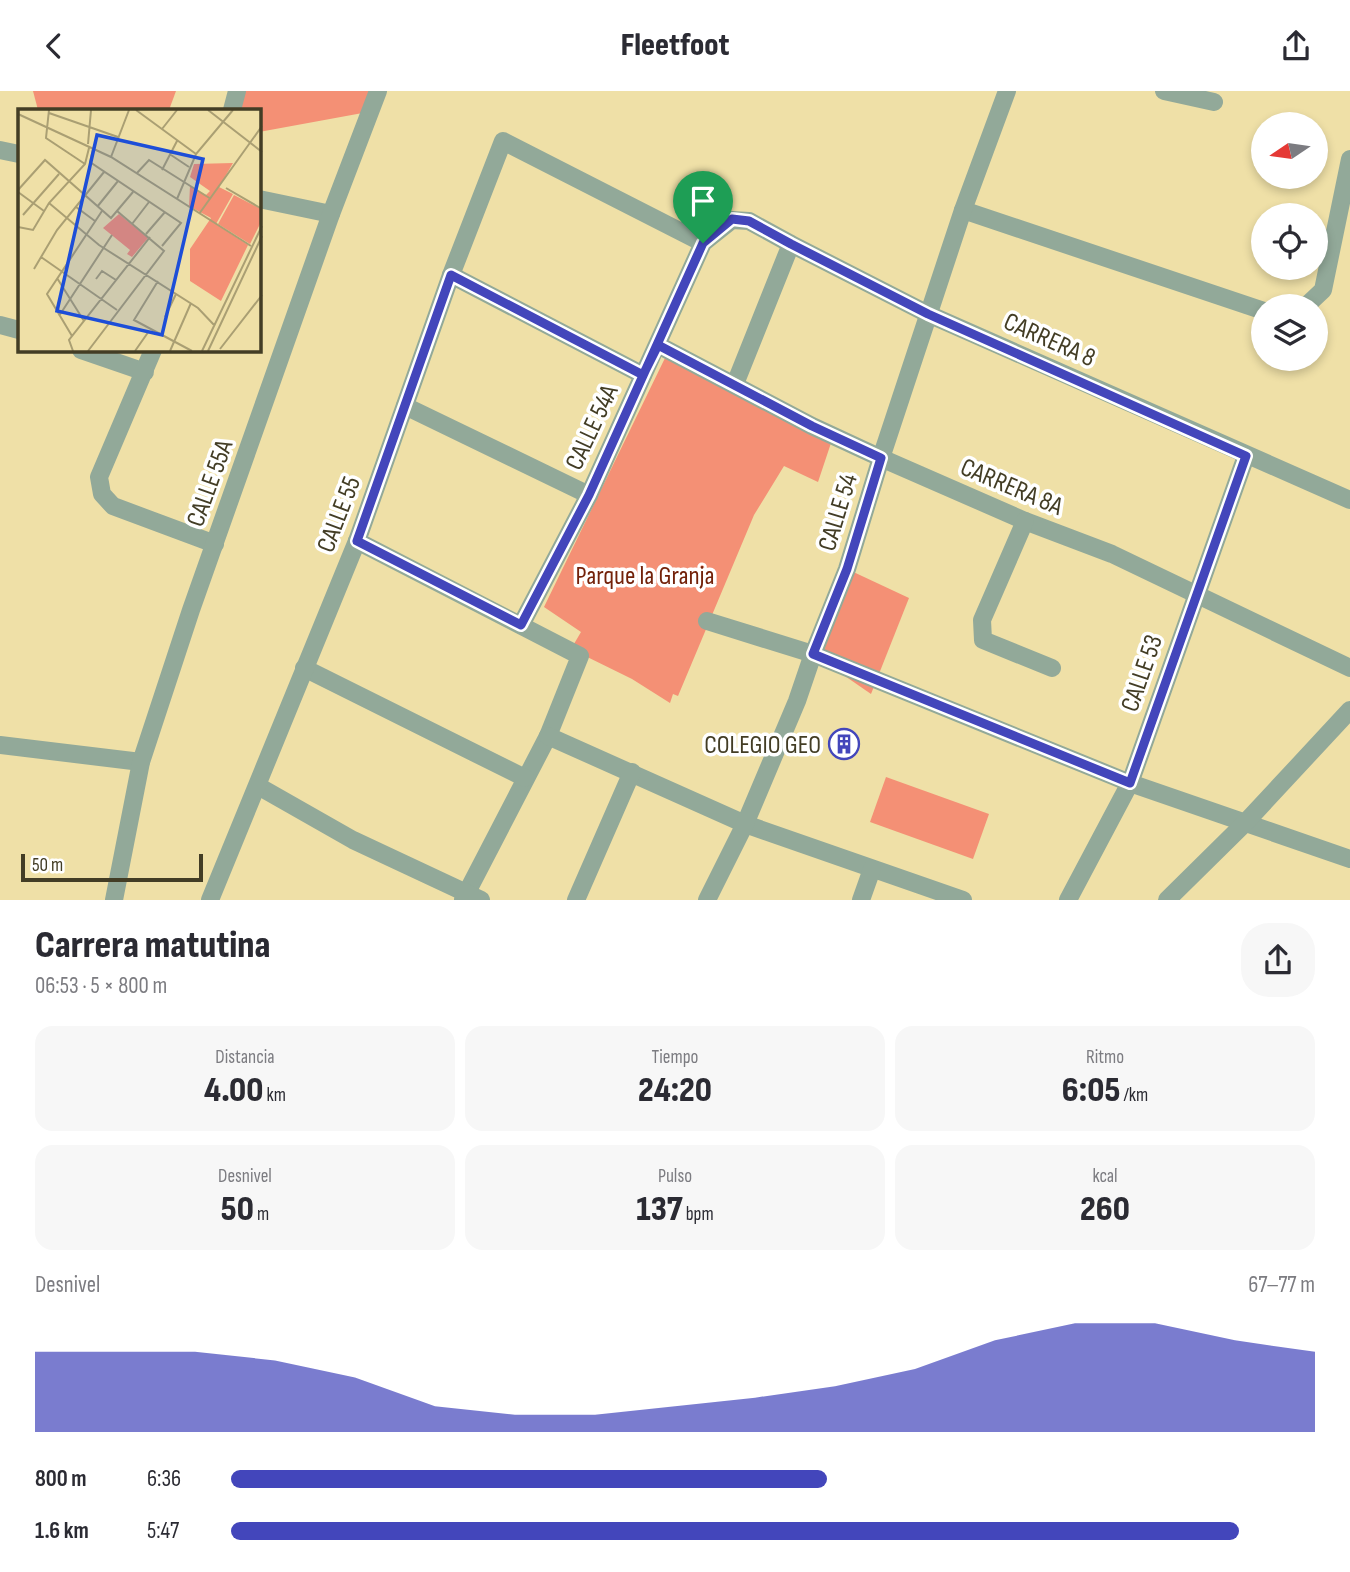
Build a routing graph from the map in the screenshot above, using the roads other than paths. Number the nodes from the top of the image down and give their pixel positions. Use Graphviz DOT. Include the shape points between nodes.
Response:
graph roads {
  1 [pos="237,91"];
  2 [pos="378,91"];
  3 [pos="1007,91"];
  4 [pos="1164,91"];
  5 [pos="1214,102"];
  6 [pos="232,109"];
  7 [pos="0,150"];
  8 [pos="18,154"];
  9 [pos="1350,159"];
  10 [pos="1347,191"];
  11 [pos="261,199"];
  12 [pos="963,210"];
  13 [pos="331,214"];
  14 [pos="732,219"];
  15 [pos="703,243"];
  16 [pos="791,244"];
  17 [pos="451,275"];
  18 [pos="1319,294"];
  19 [pos="1251,307"];
  20 [pos="928,314"];
  21 [pos="0,325"];
  22 [pos="18,330"];
  23 [pos="658,345"];
  24 [pos="87,352"];
  25 [pos="152,352"];
  26 [pos="145,372"];
  27 [pos="643,375"];
  28 [pos="735,384"];
  29 [pos="405,406"];
  30 [pos="1246,456"];
  31 [pos="881,458"];
  32 [pos="589,495"];
  33 [pos="1350,500"];
  34 [pos="1025,521"];
  35 [pos="357,541"];
  36 [pos="215,544"];
  37 [pos="1196,595"];
  38 [pos="707,621"];
  39 [pos="521,625"];
  40 [pos="813,654"];
  41 [pos="1350,667"];
  42 [pos="304,668"];
  43 [pos="1052,668"];
  44 [pos="1350,710"];
  45 [pos="548,736"];
  46 [pos="0,745"];
  47 [pos="141,762"];
  48 [pos="632,772"];
  49 [pos="525,778"];
  50 [pos="1130,783"];
  51 [pos="258,786"];
  52 [pos="1245,823"];
  53 [pos="745,824"];
  54 [pos="1350,859"];
  55 [pos="872,869"];
  56 [pos="470,898"];
  57 [pos="114,900"];
  58 [pos="210,900"];
  59 [pos="576,900"];
  60 [pos="706,900"];
  61 [pos="860,900"];
  62 [pos="963,900"];
  63 [pos="1068,900"];
  64 [pos="1167,900"];
  1 -- 6 [label="street"];
  2 -- 13 [label="street, CALLE 55A"];
  3 -- 12 [label="street, CALLE 54"];
  4 -- 5 [label="street"];
  7 -- 8 [label="street"];
  9 -- 10 [label="street"];
  10 -- 18 [label="street"];
  11 -- 13 [label="street"];
  12 -- 19 [label="street"];
  12 -- 20 [label="street, CALLE 54"];
  13 -- 36 [label="street, CALLE 55A"];
  14 -- 15 [label="street, CALLE 54A"];
  14 -- 16 [label="street, CARRERA 8" via="749,221"];
  15 -- 17 [label="street, CALLE 55" via="503,141"];
  15 -- 23 [label="street, CALLE 54A"];
  16 -- 20 [label="street, CARRERA 8"];
  16 -- 28 [label="street"];
  17 -- 27 [label="street"];
  17 -- 29 [label="street, CALLE 55"];
  20 -- 30 [label="street, CARRERA 8"];
  20 -- 31 [label="street, CALLE 54"];
  21 -- 22 [label="street"];
  23 -- 27 [label="street, CALLE 54A"];
  23 -- 28 [label="street, CARRERA 8A"];
  24 -- 26 [label="street"];
  25 -- 26 [label="street"];
  26 -- 36 [label="street" via="99,477 102,494 113,506"];
  27 -- 32 [label="street, CALLE 54A"];
  28 -- 31 [label="street, CARRERA 8A"];
  29 -- 32 [label="street"];
  29 -- 35 [label="street, CALLE 55"];
  30 -- 33 [label="street, CARRERA 8"];
  30 -- 37 [label="street, CALLE 53"];
  31 -- 34 [label="street, CARRERA 8A"];
  31 -- 40 [label="street, CALLE 54" via="847,569"];
  32 -- 39 [label="street, CALLE 54A"];
  34 -- 37 [label="street, CARRERA 8A" via="1112,554"];
  34 -- 43 [label="street" via="982,620 983,639"];
  35 -- 39 [label="street"];
  35 -- 42 [label="street, CALLE 55"];
  36 -- 47 [label="street, CALLE 55A"];
  37 -- 41 [label="street, CARRERA 8A"];
  37 -- 50 [label="street, CALLE 53"];
  38 -- 40 [label="street"];
  39 -- 45 [label="street" via="580,656"];
  40 -- 50 [label="street"];
  40 -- 53 [label="street, CALLE 54"];
  42 -- 49 [label="street"];
  42 -- 51 [label="street, CALLE 55"];
  44 -- 52 [label="street"];
  45 -- 48 [label="street"];
  45 -- 49 [label="street"];
  46 -- 47 [label="street"];
  47 -- 57 [label="street, CALLE 55A"];
  48 -- 53 [label="street"];
  48 -- 59 [label="street"];
  49 -- 56 [label="street"];
  50 -- 52 [label="street"];
  50 -- 63 [label="street, CALLE 53"];
  51 -- 56 [label="street"];
  51 -- 58 [label="street, CALLE 55"];
  52 -- 54 [label="street"];
  52 -- 64 [label="street"];
  53 -- 55 [label="street"];
  53 -- 60 [label="street, CALLE 54"];
  55 -- 61 [label="street"];
  55 -- 62 [label="street"];
}
